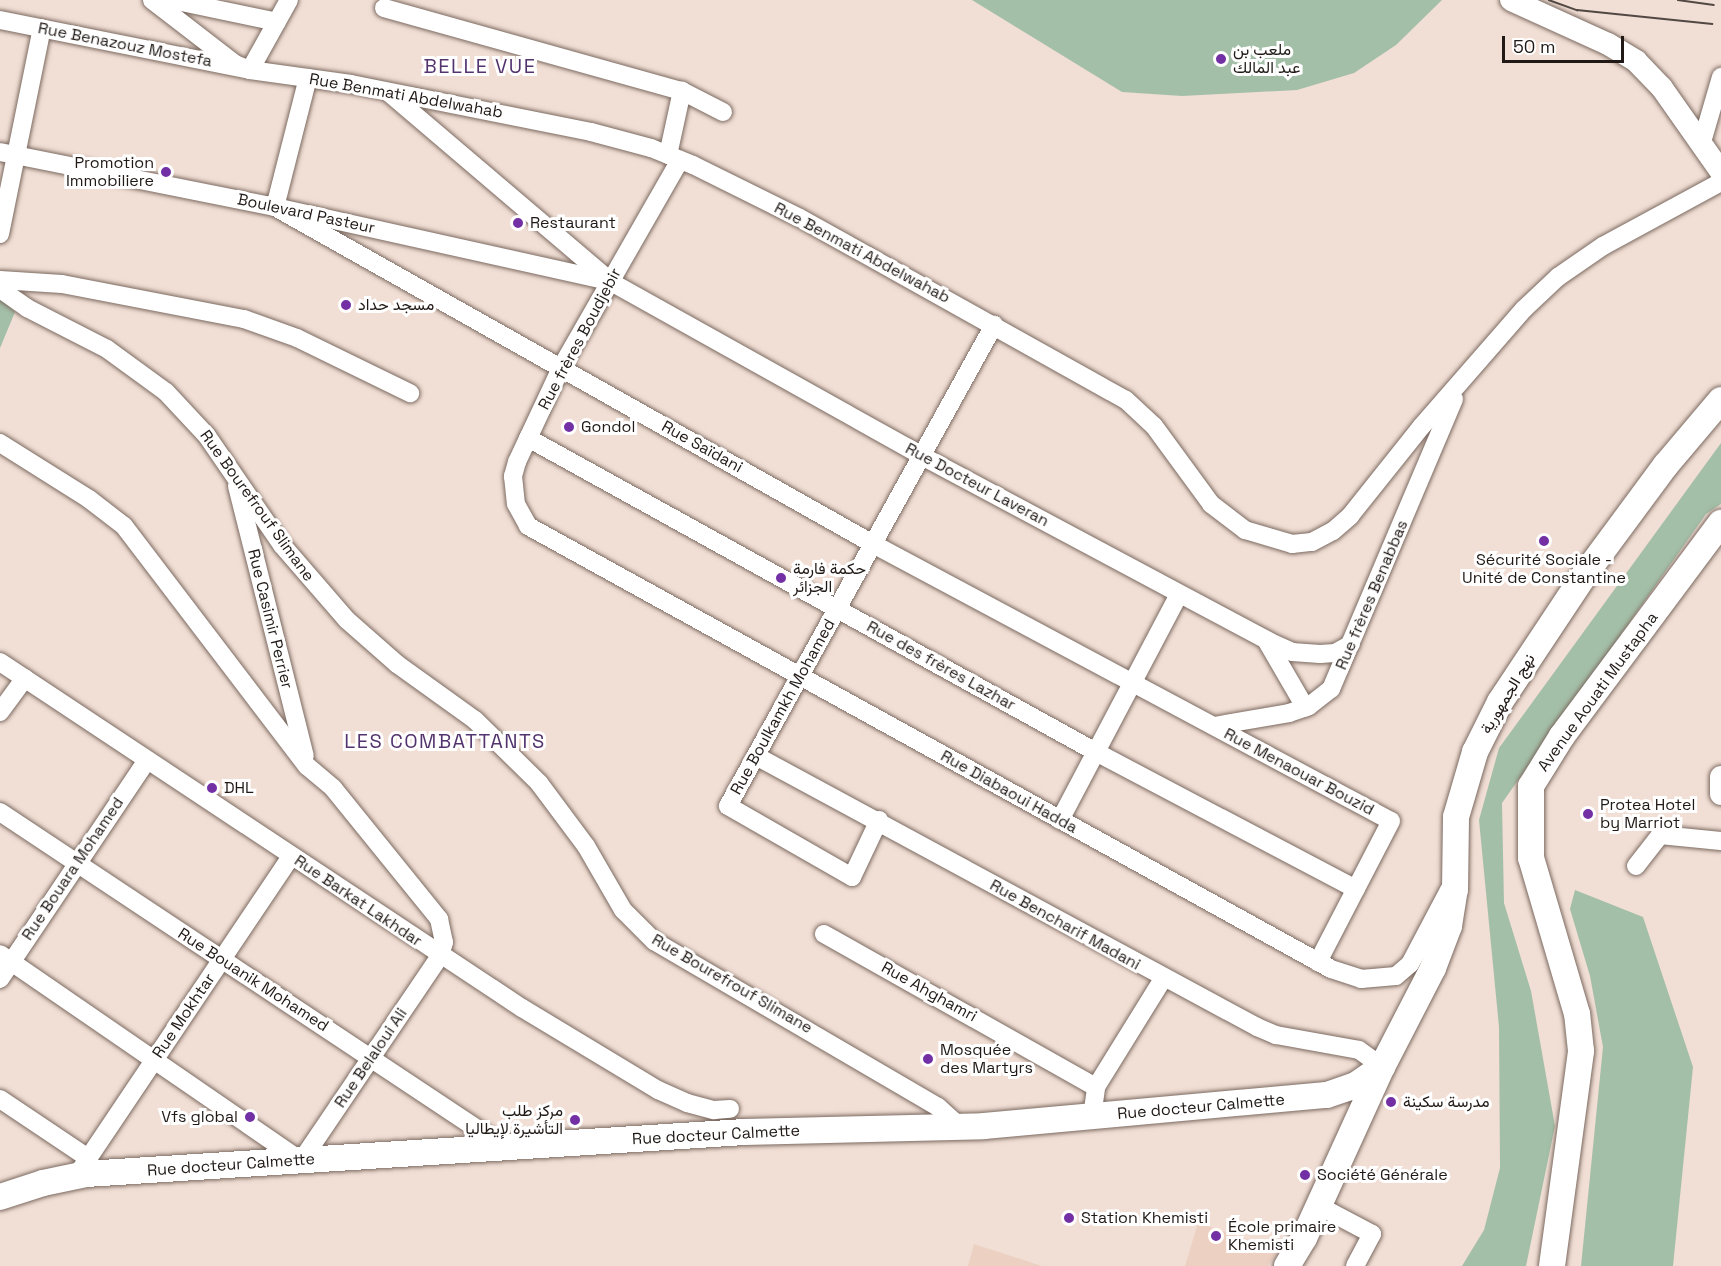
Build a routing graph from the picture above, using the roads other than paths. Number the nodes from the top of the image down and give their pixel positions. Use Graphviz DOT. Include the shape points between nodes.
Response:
graph roads {
  1 [pos="152,0"];
  2 [pos="172,0"];
  3 [pos="289,0"];
  4 [pos="1510,0"];
  5 [pos="384,8"];
  6 [pos="0,20"];
  7 [pos="277,22"];
  8 [pos="42,28"];
  9 [pos="250,70"];
  10 [pos="1721,77"];
  11 [pos="308,78"];
  12 [pos="387,91"];
  13 [pos="682,91"];
  14 [pos="723,112"];
  15 [pos="1702,142"];
  16 [pos="8,154"];
  17 [pos="674,157"];
  18 [pos="1721,172"];
  19 [pos="1721,182"];
  20 [pos="275,207"];
  21 [pos="0,234"];
  22 [pos="0,280"];
  23 [pos="611,282"];
  24 [pos="0,289"];
  25 [pos="994,325"];
  26 [pos="561,368"];
  27 [pos="1460,386"];
  28 [pos="410,393"];
  29 [pos="1721,400"];
  30 [pos="528,438"];
  31 [pos="0,443"];
  32 [pos="922,456"];
  33 [pos="233,473"];
  34 [pos="1721,523"];
  35 [pos="528,526"];
  36 [pos="873,543"];
  37 [pos="1179,594"];
  38 [pos="837,609"];
  39 [pos="1266,640"];
  40 [pos="1351,644"];
  41 [pos="0,662"];
  42 [pos="800,676"];
  43 [pos="25,678"];
  44 [pos="1131,681"];
  45 [pos="1305,707"];
  46 [pos="0,712"];
  47 [pos="1214,726"];
  48 [pos="1094,751"];
  49 [pos="756,756"];
  50 [pos="147,760"];
  51 [pos="307,766"];
  52 [pos="1721,777"];
  53 [pos="1721,794"];
  54 [pos="0,812"];
  55 [pos="879,820"];
  56 [pos="1060,820"];
  57 [pos="1721,842"];
  58 [pos="291,856"];
  59 [pos="77,864"];
  60 [pos="1636,866"];
  61 [pos="1455,878"];
  62 [pos="1356,889"];
  63 [pos="824,934"];
  64 [pos="440,956"];
  65 [pos="6,958"];
  66 [pos="221,960"];
  67 [pos="1318,962"];
  68 [pos="0,979"];
  69 [pos="1163,979"];
  70 [pos="371,1057"];
  71 [pos="155,1058"];
  72 [pos="1382,1066"];
  73 [pos="1096,1087"];
  74 [pos="0,1099"];
  75 [pos="730,1109"];
  76 [pos="1092,1117"];
  77 [pos="961,1128"];
  78 [pos="506,1148"];
  79 [pos="301,1161"];
  80 [pos="82,1167"];
  81 [pos="43,1182"];
  82 [pos="0,1197"];
  83 [pos="1319,1206"];
  84 [pos="0,1215"];
  85 [pos="1287,1266"];
  86 [pos="1355,1266"];
  87 [pos="1552,1266"];
  1 -- 9 [label="street, Rue Benmati Abdelwahab" via="235,64"];
  2 -- 7 [label="street"];
  3 -- 7 [label="street"];
  4 -- 15 [label="street" via="1608,44 1636,61 1662,88"];
  5 -- 13 [label="street"];
  6 -- 8 [label="street, Rue Benazouz Mostefa"];
  7 -- 9 [label="street"];
  8 -- 9 [label="street, Rue Benazouz Mostefa"];
  8 -- 16 [label="street"];
  9 -- 11 [label="street, Rue Benmati Abdelwahab"];
  10 -- 15 [label="street"];
  11 -- 12 [label="street, Rue Benmati Abdelwahab"];
  11 -- 20 [label="street"];
  12 -- 17 [label="street, Rue Benmati Abdelwahab" via="591,132"];
  12 -- 23 [label="street"];
  13 -- 14 [label="street"];
  13 -- 17 [label="street, Rue frères Boudjebir"];
  15 -- 18 [label="street"];
  16 -- 20 [label="street, Boulevard Pasteur"];
  16 -- 21 [label="street"];
  17 -- 23 [label="street, Rue frères Boudjebir"];
  17 -- 25 [label="street, Rue Benmati Abdelwahab" via="800,218"];
  19 -- 27 [label="street, Rue Benmati Abdelwahab" via="1603,246 1558,277 1524,309"];
  20 -- 23 [label="street, Boulevard Pasteur"];
  20 -- 26 [label="street, Rue Saïdani"];
  22 -- 28 [label="street" via="62,284 244,320 297,338"];
  23 -- 26 [label="street, Rue frères Boudjebir"];
  23 -- 32 [label="street, Rue Docteur Laveran"];
  24 -- 33 [label="street, Rue Bourefrouf Slimane" via="138,369 192,418"];
  25 -- 27 [label="street, Rue Benmati Abdelwahab" via="1142,412 1211,504 1245,530 1292,544 1312,542 1350,516"];
  25 -- 32 [label="street, Rue Boulkamkh Mohamed"];
  26 -- 30 [label="street, Rue frères Boudjebir"];
  26 -- 36 [label="street, Rue Saïdani"];
  27 -- 40 [label="street, Rue frères Benabbas"];
  29 -- 61 [label="main road, نهج الجمهورية" via="1666,465 1583,577 1500,702 1476,752 1456,817"];
  30 -- 35 [label="street, Rue frères Boudjebir" via="513,477 516,504"];
  30 -- 38 [label="street, Rue des frères Lazhar"];
  31 -- 51 [label="street" via="124,526"];
  32 -- 36 [label="street, Rue Boulkamkh Mohamed"];
  32 -- 37 [label="street, Rue Docteur Laveran"];
  33 -- 51 [label="street, Rue Casimir Perrier"];
  33 -- 77 [label="street, Rue Bourefrouf Slimane" via="303,571 347,620 397,664 475,720 539,783 578,834 611,892 638,927 674,955 782,1013 938,1107"];
  34 -- 87 [label="main road, Avenue Aouati Mustapha" via="1562,736 1531,786 1531,858 1577,1014 1581,1051"];
  35 -- 42 [label="street, Rue Diabaoui Hadda"];
  36 -- 38 [label="street, Rue Boulkamkh Mohamed"];
  36 -- 44 [label="street, Rue Saïdani"];
  37 -- 39 [label="street, Rue Docteur Laveran"];
  37 -- 44 [label="street"];
  38 -- 42 [label="street, Rue Boulkamkh Mohamed"];
  38 -- 48 [label="street, Rue des frères Lazhar"];
  39 -- 40 [label="street, Rue Docteur Laveran" via="1292,652 1320,654 1335,653"];
  39 -- 45 [label="street"];
  40 -- 45 [label="street, Rue frères Benabbas" via="1331,689"];
  41 -- 43 [label="street, Rue Barkat Lakhdar"];
  42 -- 49 [label="street, Rue Boulkamkh Mohamed"];
  42 -- 56 [label="street, Rue Diabaoui Hadda"];
  43 -- 46 [label="street"];
  43 -- 50 [label="street, Rue Barkat Lakhdar"];
  44 -- 47 [label="street, Rue Menaouar Bouzid"];
  44 -- 48 [label="street"];
  45 -- 47 [label="street, Rue frères Benabbas"];
  47 -- 62 [label="street, Rue Menaouar Bouzid" via="1391,821"];
  48 -- 56 [label="street"];
  48 -- 62 [label="street, Rue des frères Lazhar"];
  49 -- 55 [label="street, Rue Bencharif Madani"];
  49 -- 55 [label="street, Rue Boulkamkh Mohamed" via="728,806 852,876"];
  50 -- 58 [label="street, Rue Barkat Lakhdar"];
  50 -- 59 [label="street, Rue Bouara Mohamed"];
  51 -- 64 [label="street" via="333,788 439,919 444,942"];
  52 -- 53 [label="street"];
  54 -- 59 [label="street, Rue Bouanik Mohamed"];
  55 -- 69 [label="street, Rue Bencharif Madani"];
  56 -- 67 [label="street, Rue Diabaoui Hadda"];
  57 -- 60 [label="street" via="1660,835"];
  58 -- 64 [label="street, Rue Barkat Lakhdar"];
  58 -- 66 [label="street, Rue Mokhtar"];
  59 -- 65 [label="street, Rue Bouara Mohamed"];
  59 -- 66 [label="street, Rue Bouanik Mohamed"];
  61 -- 67 [label="street, Rue Diabaoui Hadda" via="1424,941 1410,964 1396,976 1361,979"];
  61 -- 72 [label="main road, نهج الجمهورية" via="1449,926 1433,968"];
  62 -- 67 [label="street, Rue Menaouar Bouzid"];
  63 -- 73 [label="street, Rue Ahghamri"];
  64 -- 70 [label="street, Rue Belaloui Ali"];
  64 -- 75 [label="street, Rue Barkat Lakhdar" via="658,1090 696,1105"];
  65 -- 68 [label="street, Rue Bouara Mohamed"];
  65 -- 71 [label="street"];
  66 -- 70 [label="street, Rue Bouanik Mohamed"];
  66 -- 71 [label="street, Rue Mokhtar"];
  69 -- 72 [label="street, Rue Bencharif Madani" via="1276,1035 1359,1050"];
  69 -- 73 [label="street"];
  70 -- 78 [label="street, Rue Bouanik Mohamed"];
  70 -- 79 [label="street, Rue Belaloui Ali"];
  71 -- 79 [label="street"];
  71 -- 80 [label="street, Rue Mokhtar"];
  72 -- 76 [label="main road, Rue docteur Calmette" via="1356,1085 1327,1095"];
  72 -- 83 [label="main road, نهج الجمهورية"];
  73 -- 76 [label="street"];
  74 -- 80 [label="street"];
  76 -- 77 [label="main road, Rue docteur Calmette"];
  77 -- 78 [label="main road, Rue docteur Calmette" via="744,1132"];
  78 -- 79 [label="main road, Rue docteur Calmette"];
  79 -- 80 [label="main road, Rue docteur Calmette"];
  80 -- 81 [label="main road, Rue docteur Calmette"];
  81 -- 82 [label="main road, Rue docteur Calmette"];
  81 -- 84 [label="main road, Rue docteur Calmette"];
  83 -- 85 [label="main road, نهج الجمهورية"];
  83 -- 86 [label="street" via="1372,1234"];
}
